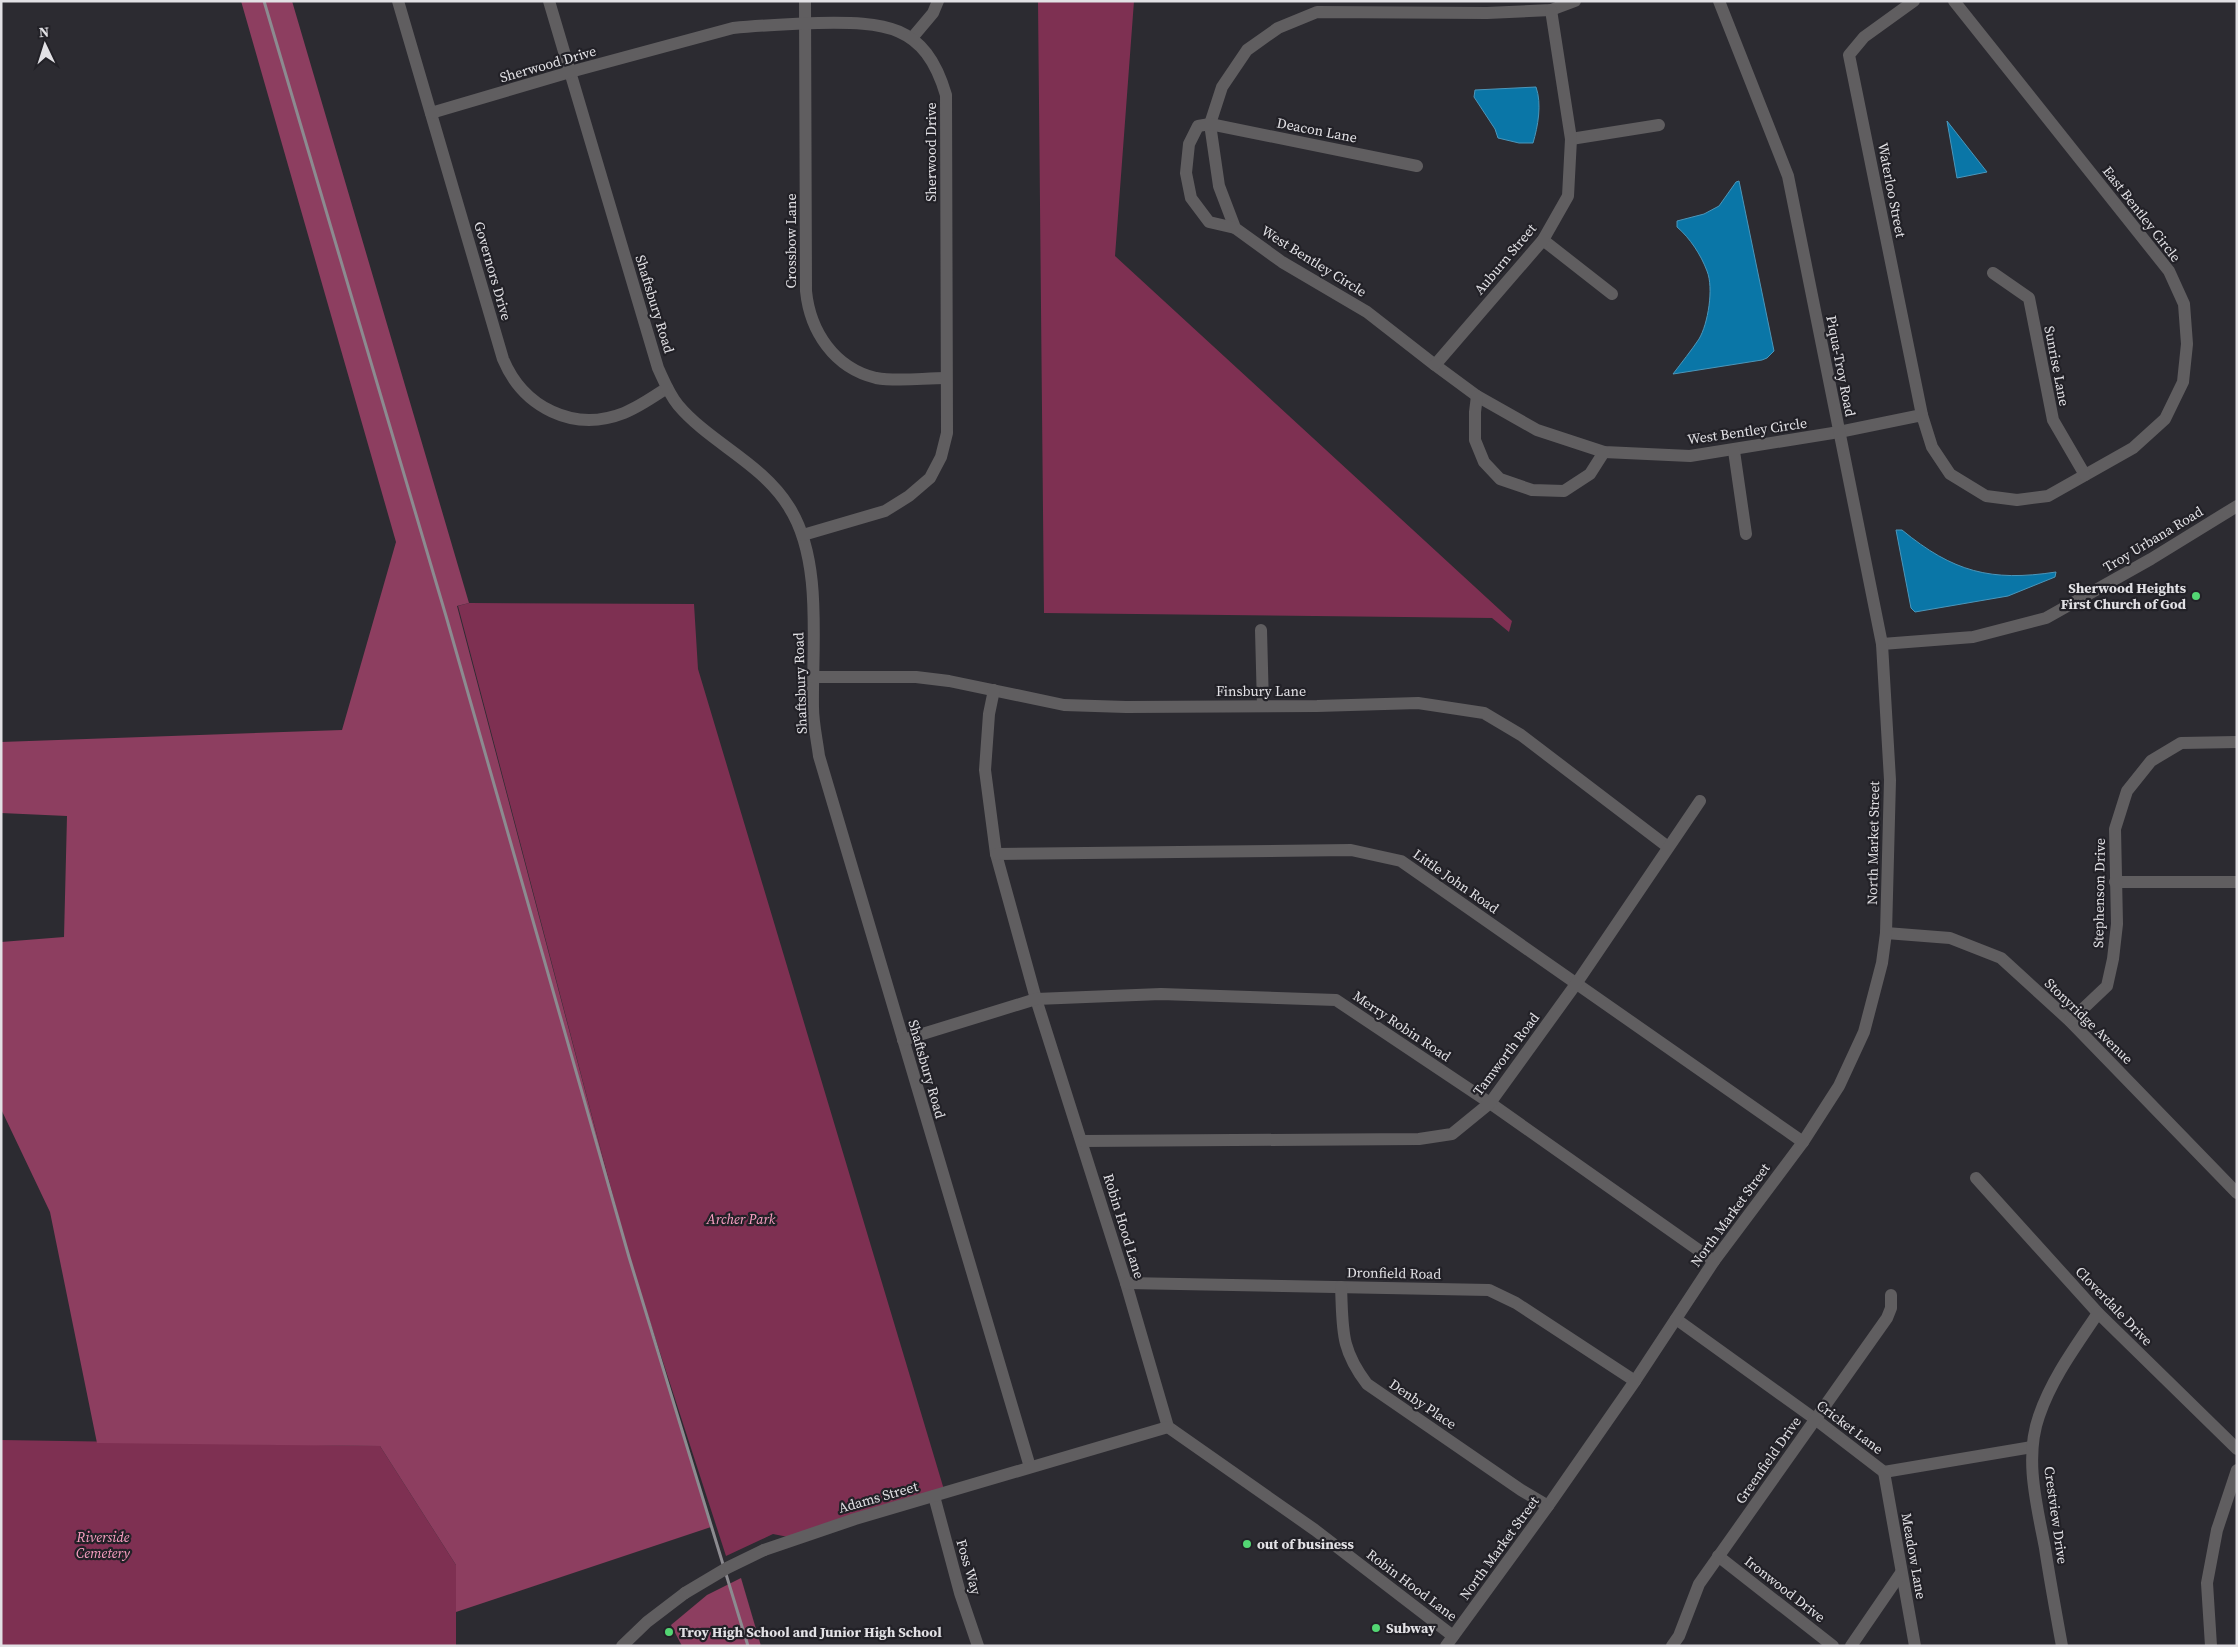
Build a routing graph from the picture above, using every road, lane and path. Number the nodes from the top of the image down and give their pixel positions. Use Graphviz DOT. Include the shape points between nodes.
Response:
graph roads {
  1 [pos="398,1"];
  2 [pos="549,1"];
  3 [pos="805,1"];
  4 [pos="938,1"];
  5 [pos="1386,1"];
  6 [pos="1474,1"];
  7 [pos="1575,1"];
  8 [pos="1718,1"];
  9 [pos="1914,1"];
  10 [pos="1954,1"];
  11 [pos="1551,10"];
  12 [pos="1377,11"];
  13 [pos="1487,13"];
  14 [pos="805,24"];
  15 [pos="912,38"];
  16 [pos="570,72"];
  17 [pos="431,113"];
  18 [pos="1210,124"];
  19 [pos="1658,125"];
  20 [pos="1571,139"];
  21 [pos="1417,166"];
  22 [pos="1235,228"];
  23 [pos="1543,240"];
  24 [pos="1993,274"];
  25 [pos="1612,294"];
  26 [pos="1434,365"];
  27 [pos="946,378"];
  28 [pos="667,388"];
  29 [pos="1478,396"];
  30 [pos="1922,415"];
  31 [pos="1839,432"];
  32 [pos="1734,450"];
  33 [pos="1604,452"];
  34 [pos="2085,475"];
  35 [pos="2237,506"];
  36 [pos="1746,534"];
  37 [pos="803,535"];
  38 [pos="1261,630"];
  39 [pos="1882,644"];
  40 [pos="813,677"];
  41 [pos="994,690"];
  42 [pos="1263,706"];
  43 [pos="2237,742"];
  44 [pos="1887,748"];
  45 [pos="1700,801"];
  46 [pos="1668,847"];
  47 [pos="996,854"];
  48 [pos="2115,882"];
  49 [pos="2237,882"];
  50 [pos="1886,934"];
  51 [pos="1576,984"];
  52 [pos="1036,999"];
  53 [pos="2070,1021"];
  54 [pos="903,1040"];
  55 [pos="1490,1103"];
  56 [pos="1082,1141"];
  57 [pos="1803,1142"];
  58 [pos="1976,1178"];
  59 [pos="2237,1193"];
  60 [pos="1714,1261"];
  61 [pos="1126,1283"];
  62 [pos="1341,1287"];
  63 [pos="1891,1295"];
  64 [pos="2098,1313"];
  65 [pos="1676,1320"];
  66 [pos="1635,1381"];
  67 [pos="1815,1419"];
  68 [pos="1168,1427"];
  69 [pos="2032,1447"];
  70 [pos="2237,1449"];
  71 [pos="1030,1467"];
  72 [pos="2237,1470"];
  73 [pos="1884,1472"];
  74 [pos="934,1496"];
  75 [pos="1548,1506"];
  76 [pos="1718,1556"];
  77 [pos="1901,1573"];
  78 [pos="1450,1641"];
  79 [pos="1915,1645"];
  80 [pos="622,1646"];
  81 [pos="978,1646"];
  82 [pos="1672,1646"];
  83 [pos="1833,1646"];
  84 [pos="1851,1646"];
  85 [pos="1901,1646"];
  86 [pos="2062,1646"];
  87 [pos="2210,1646"];
  1 -- 17 [label="street, Governors Drive"];
  2 -- 16 [label="street, Shaftsbury Road"];
  3 -- 14 [label="street, Crossbow Lane"];
  4 -- 15 [label="street" via="933,13"];
  5 -- 12 [label="street"];
  6 -- 13 [label="street"];
  7 -- 11 [label="street"];
  8 -- 31 [label="street, Piqua-Troy Road" via="1788,176"];
  9 -- 30 [label="street, Waterloo Street" via="1864,36 1849,55"];
  10 -- 34 [label="street, East Bentley Circle" via="2169,271 2184,304 2187,344 2183,382 2165,419 2133,448"];
  11 -- 13 [label="street"];
  11 -- 20 [label="street, Auburn Street"];
  12 -- 13 [label="street"];
  12 -- 18 [label="street" via="1317,12 1278,28 1247,50 1222,87"];
  14 -- 15 [label="street, Sherwood Drive" via="871,23"];
  14 -- 16 [label="street, Sherwood Drive" via="733,28"];
  14 -- 27 [label="street, Crossbow Lane" via="806,291 814,327 828,349 863,373 894,380"];
  15 -- 27 [label="street, Sherwood Drive" via="933,61 946,95"];
  16 -- 17 [label="street, Sherwood Drive"];
  16 -- 28 [label="street, Shaftsbury Road" via="658,368"];
  17 -- 28 [label="street, Governors Drive" via="503,359 525,395 536,404 566,417 597,419 624,413"];
  18 -- 21 [label="street, Deacon Lane"];
  18 -- 22 [label="street" via="1219,186"];
  18 -- 22 [label="street" via="1198,126 1189,144 1186,174 1191,198 1208,222"];
  19 -- 20 [label="street"];
  20 -- 23 [label="street, Auburn Street" via="1568,196"];
  22 -- 26 [label="street, West Bentley Circle" via="1282,262 1367,312"];
  23 -- 25 [label="street"];
  23 -- 26 [label="street, Auburn Street"];
  24 -- 34 [label="street, Sunrise Lane" via="2029,298 2053,420"];
  26 -- 29 [label="street, West Bentley Circle"];
  27 -- 37 [label="street, Sherwood Drive" via="947,433 941,457 930,478 885,511"];
  28 -- 37 [label="street, Shaftsbury Road" via="684,411 758,472 781,496"];
  29 -- 33 [label="street, West Bentley Circle" via="1537,430"];
  29 -- 33 [label="street" via="1474,412 1475,440 1484,462 1500,478 1532,490 1564,490 1590,474"];
  30 -- 31 [label="street"];
  30 -- 34 [label="street, East Bentley Circle" via="1932,447 1950,474 1986,496 2018,500 2048,496"];
  31 -- 32 [label="street, West Bentley Circle"];
  31 -- 39 [label="street, Piqua-Troy Road"];
  32 -- 33 [label="street, West Bentley Circle" via="1690,456"];
  32 -- 36 [label="street"];
  35 -- 39 [label="street, Troy Urbana Road" via="2046,618 1973,638"];
  37 -- 40 [label="street, Shaftsbury Road" via="812,577"];
  38 -- 42 [label="street"];
  39 -- 44 [label="street, Piqua-Troy Road"];
  40 -- 41 [label="street, Finsbury Lane" via="916,677"];
  40 -- 54 [label="street, Shaftsbury Road" via="819,756"];
  41 -- 42 [label="street, Finsbury Lane" via="1064,706"];
  41 -- 47 [label="street, Robin Hood Lane" via="985,770"];
  42 -- 46 [label="street, Finsbury Lane" via="1418,703 1484,713 1521,735"];
  43 -- 48 [label="street, Stephenson Drive" via="2181,743 2151,761 2127,791 2115,829"];
  44 -- 50 [label="street, North Market Street" via="1890,780"];
  45 -- 46 [label="street, Tamworth Road"];
  46 -- 51 [label="street, Tamworth Road"];
  47 -- 51 [label="street, Little John Road" via="1351,850 1401,861"];
  47 -- 52 [label="street, Robin Hood Lane"];
  48 -- 49 [label="street"];
  48 -- 53 [label="street, Stephenson Drive" via="2117,924 2107,986"];
  50 -- 53 [label="street, Stonyridge Avenue" via="1950,938 2000,958"];
  50 -- 57 [label="street, North Market Street" via="1864,1032 1839,1086"];
  51 -- 55 [label="street, Tamworth Road"];
  51 -- 57 [label="street, Little John Road"];
  52 -- 54 [label="street, Merry Robin Road"];
  52 -- 55 [label="street, Merry Robin Road" via="1161,994 1336,1000"];
  52 -- 56 [label="street, Robin Hood Lane"];
  53 -- 59 [label="street, Stonyridge Avenue"];
  54 -- 71 [label="street, Shaftsbury Road"];
  55 -- 56 [label="street, Tamworth Road" via="1452,1134 1419,1139"];
  55 -- 60 [label="street, Merry Robin Road"];
  56 -- 61 [label="street, Robin Hood Lane"];
  57 -- 60 [label="street, North Market Street"];
  58 -- 64 [label="street, Cloverdale Drive"];
  60 -- 65 [label="street, North Market Street"];
  61 -- 62 [label="street, Dronfield Road"];
  61 -- 68 [label="street, Robin Hood Lane"];
  62 -- 66 [label="street, Dronfield Road" via="1489,1290 1516,1302"];
  62 -- 75 [label="street, Denby Place" via="1345,1347 1367,1384"];
  63 -- 67 [label="street, Greenfield Drive" via="1891,1308 1886,1318"];
  64 -- 69 [label="street, Crestview Drive" via="2050,1391 2038,1417"];
  64 -- 70 [label="street, Cloverdale Drive"];
  65 -- 66 [label="street, North Market Street"];
  65 -- 67 [label="street, Cricket Lane"];
  66 -- 75 [label="street, North Market Street"];
  67 -- 73 [label="street, Cricket Lane"];
  67 -- 76 [label="street, Greenfield Drive"];
  68 -- 71 [label="street, Adams Street"];
  68 -- 78 [label="street, Robin Hood Lane" via="1315,1530"];
  69 -- 73 [label="street, Cricket Lane"];
  69 -- 86 [label="street, Crestview Drive" via="2034,1489"];
  71 -- 74 [label="street, Adams Street"];
  72 -- 87 [label="street" via="2217,1530 2207,1583"];
  73 -- 77 [label="street, Meadow Lane"];
  74 -- 80 [label="street, Adams Street, bridge" via="855,1518 764,1550 685,1593"];
  74 -- 81 [label="street, Foss Way"];
  75 -- 78 [label="street, North Market Street"];
  76 -- 82 [label="street, Greenfield Drive" via="1699,1584"];
  76 -- 83 [label="street, Ironwood Drive"];
  77 -- 79 [label="street, Meadow Lane"];
  77 -- 84 [label="street"];
  79 -- 85 [label="street"];
}
